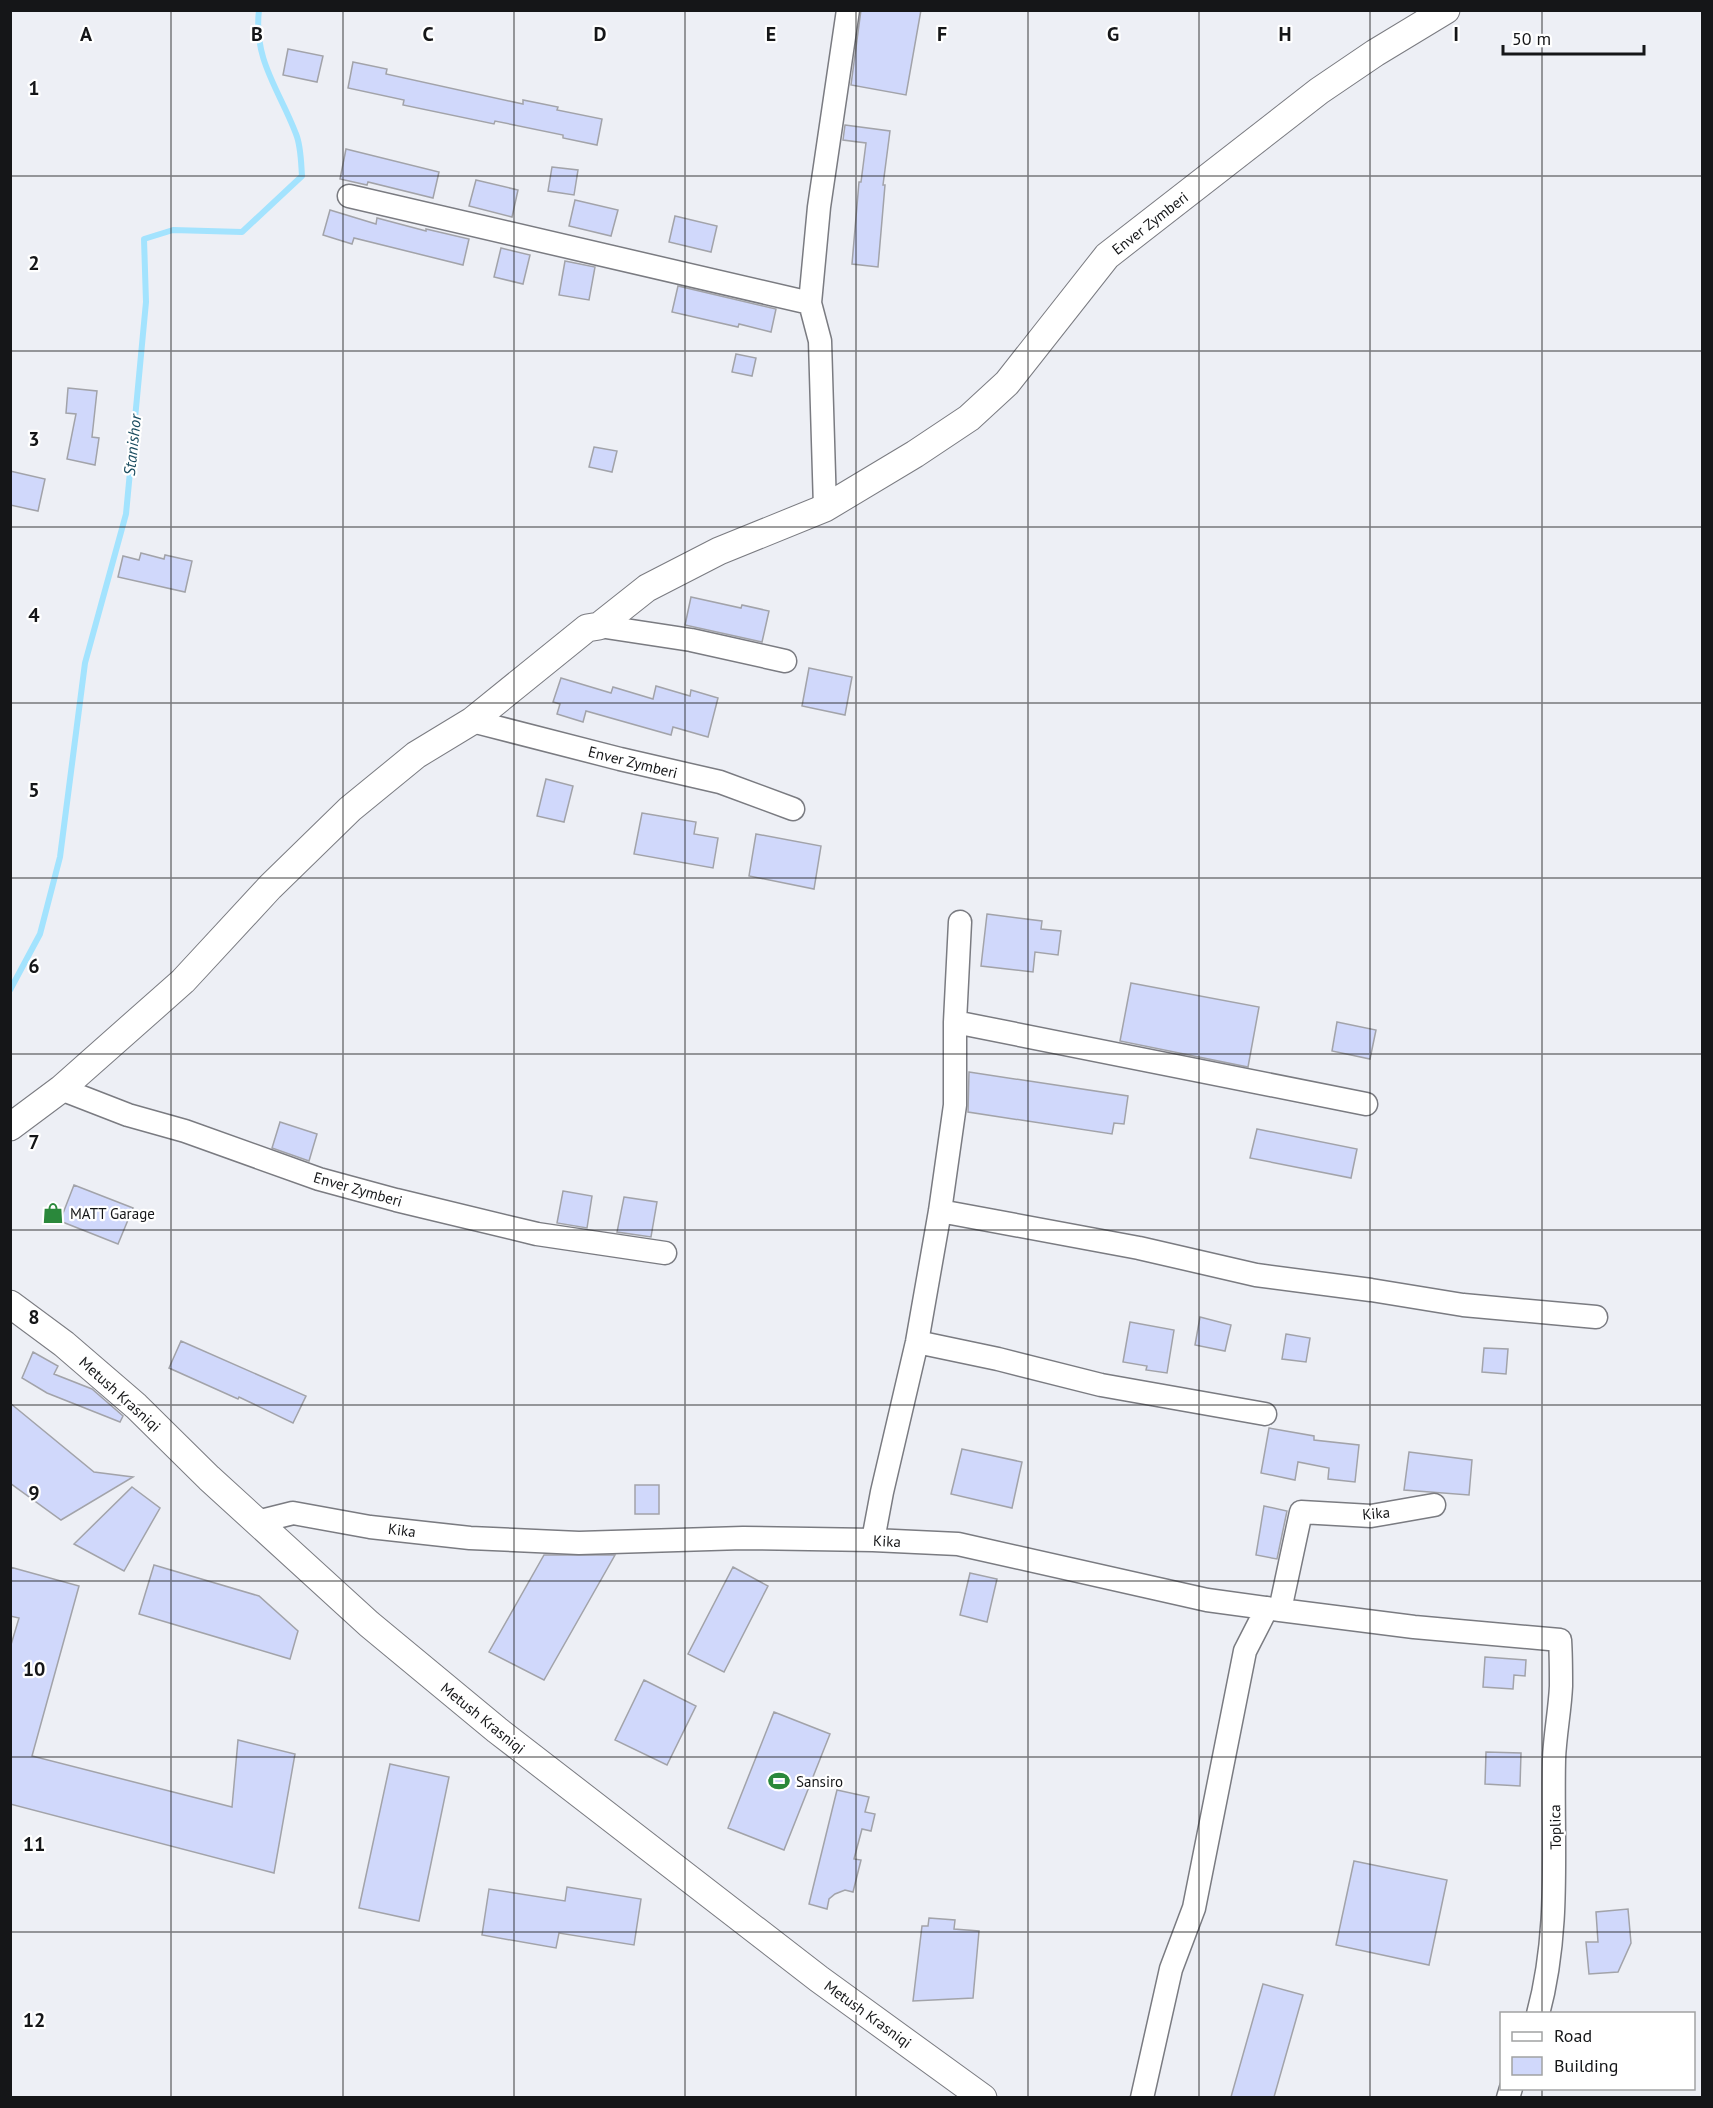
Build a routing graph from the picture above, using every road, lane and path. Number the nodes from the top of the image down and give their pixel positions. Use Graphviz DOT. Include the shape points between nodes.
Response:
graph roads {
  1 [pos="848,10"];
  2 [pos="1446,10"];
  3 [pos="349,196"];
  4 [pos="810,303"];
  5 [pos="825,508"];
  6 [pos="599,626"];
  7 [pos="785,661"];
  8 [pos="472,721"];
  9 [pos="792,810"];
  10 [pos="960,922"];
  11 [pos="955,1022"];
  12 [pos="61,1089"];
  13 [pos="1366,1104"];
  14 [pos="10,1127"];
  15 [pos="940,1211"];
  16 [pos="664,1254"];
  17 [pos="10,1304"];
  18 [pos="1596,1317"];
  19 [pos="917,1342"];
  20 [pos="1265,1414"];
  21 [pos="1434,1505"];
  22 [pos="257,1522"];
  23 [pos="873,1540"];
  24 [pos="1273,1609"];
  25 [pos="1538,2012"];
  26 [pos="982,2097"];
  27 [pos="1142,2097"];
  1 -- 4 [label="street" via="819,207"];
  2 -- 5 [label="street, Enver Zymberi" via="1319,91 1107,256 1007,383 969,418"];
  3 -- 4 [label="street"];
  4 -- 5 [label="street" via="820,340"];
  5 -- 6 [label="street, Enver Zymberi" via="719,551 647,588"];
  6 -- 7 [label="street" via="691,640"];
  6 -- 8 [label="street, Enver Zymberi" via="587,628"];
  8 -- 9 [label="street, Enver Zymberi" via="720,782"];
  8 -- 12 [label="street, Enver Zymberi" via="416,755 350,809 270,887 183,981"];
  10 -- 11 [label="street"];
  11 -- 13 [label="street"];
  11 -- 15 [label="street" via="956,1105"];
  12 -- 14 [label="street, Enver Zymberi"];
  12 -- 16 [label="street, Enver Zymberi" via="319,1179 537,1234"];
  15 -- 18 [label="street" via="1138,1248 1256,1275 1462,1305"];
  15 -- 19 [label="street"];
  17 -- 22 [label="street, Metush Krasniqi" via="136,1406"];
  19 -- 20 [label="street" via="1101,1385"];
  19 -- 23 [label="street"];
  21 -- 24 [label="street, Kika" via="1371,1516 1301,1512"];
  22 -- 23 [label="street, Kika" via="292,1513 470,1539 579,1543 743,1538"];
  22 -- 26 [label="street, Metush Krasniqi" via="369,1624 496,1730 819,1979"];
  23 -- 24 [label="street, Kika" via="958,1544 1164,1591"];
  24 -- 25 [label="street, Toplica" via="1560,1640 1552,1940"];
  24 -- 27 [label="street" via="1245,1651 1194,1908 1171,1969"];
}
